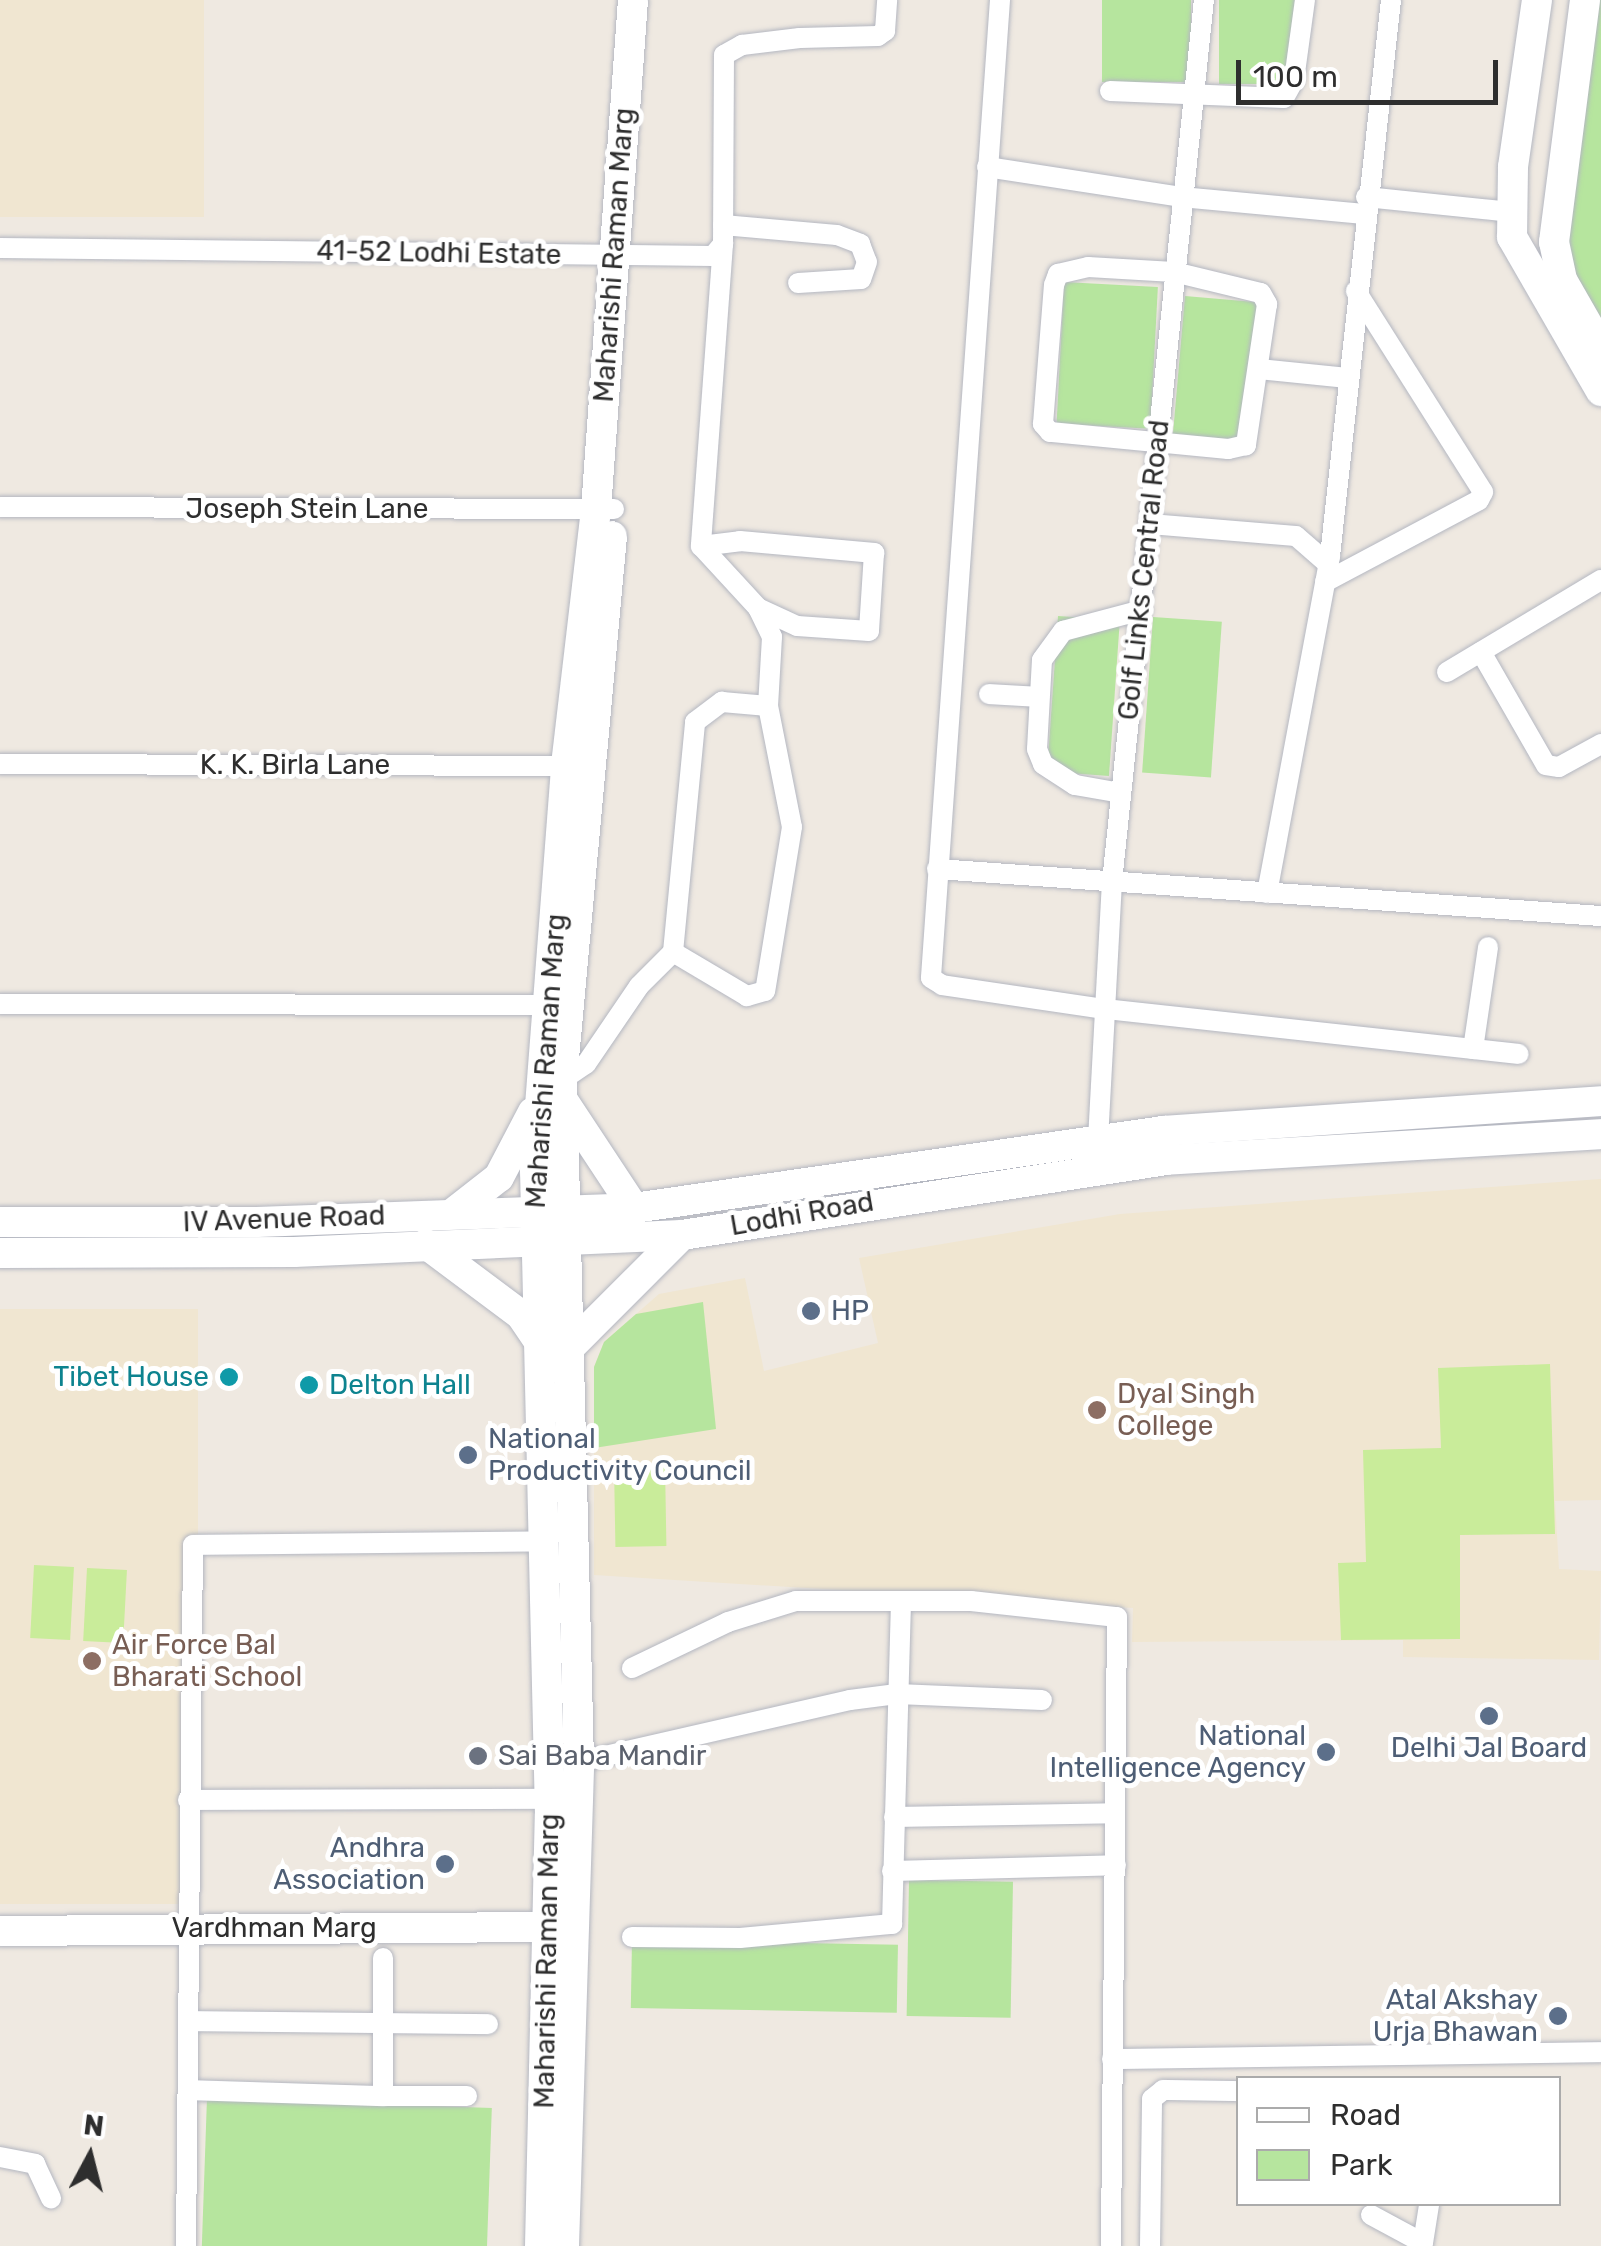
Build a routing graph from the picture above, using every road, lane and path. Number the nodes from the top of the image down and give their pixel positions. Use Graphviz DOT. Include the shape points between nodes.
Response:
graph roads {
  1 [pos="633,0"];
  2 [pos="654,0"];
  3 [pos="888,0"];
  4 [pos="1000,0"];
  5 [pos="1204,0"];
  6 [pos="1305,0"];
  7 [pos="1391,0"];
  8 [pos="1537,0"];
  9 [pos="1585,0"];
  10 [pos="1110,91"];
  11 [pos="1192,98"];
  12 [pos="987,166"];
  13 [pos="1181,197"];
  14 [pos="1365,206"];
  15 [pos="1511,212"];
  16 [pos="723,235"];
  17 [pos="0,248"];
  18 [pos="624,255"];
  19 [pos="1174,272"];
  20 [pos="798,283"];
  21 [pos="1356,291"];
  22 [pos="1601,348"];
  23 [pos="1259,369"];
  24 [pos="1348,378"];
  25 [pos="1601,392"];
  26 [pos="1158,442"];
  27 [pos="0,508"];
  28 [pos="605,509"];
  29 [pos="1150,524"];
  30 [pos="701,546"];
  31 [pos="1326,573"];
  32 [pos="1601,580"];
  33 [pos="758,608"];
  34 [pos="1142,610"];
  35 [pos="1481,652"];
  36 [pos="1447,672"];
  37 [pos="989,694"];
  38 [pos="1039,698"];
  39 [pos="768,706"];
  40 [pos="1601,744"];
  41 [pos="0,764"];
  42 [pos="578,766"];
  43 [pos="1121,793"];
  44 [pos="937,869"];
  45 [pos="1112,882"];
  46 [pos="1267,893"];
  47 [pos="1601,916"];
  48 [pos="1488,947"];
  49 [pos="674,952"];
  50 [pos="0,1004"];
  51 [pos="548,1005"];
  52 [pos="1105,1009"];
  53 [pos="1473,1048"];
  54 [pos="1519,1054"];
  55 [pos="555,1093"];
  56 [pos="1601,1100"];
  57 [pos="1601,1134"];
  58 [pos="1098,1140"];
  59 [pos="634,1208"];
  60 [pos="453,1213"];
  61 [pos="0,1222"];
  62 [pos="568,1224"];
  63 [pos="537,1225"];
  64 [pos="682,1235"];
  65 [pos="426,1244"];
  66 [pos="0,1252"];
  67 [pos="573,1344"];
  68 [pos="542,1346"];
  69 [pos="546,1541"];
  70 [pos="901,1601"];
  71 [pos="632,1668"];
  72 [pos="898,1694"];
  73 [pos="1042,1700"];
  74 [pos="579,1762"];
  75 [pos="550,1798"];
  76 [pos="188,1800"];
  77 [pos="1116,1814"];
  78 [pos="894,1816"];
  79 [pos="1116,1865"];
  80 [pos="892,1871"];
  81 [pos="549,1927"];
  82 [pos="186,1928"];
  83 [pos="0,1931"];
  84 [pos="632,1938"];
  85 [pos="384,1958"];
  86 [pos="189,2022"];
  87 [pos="386,2023"];
  88 [pos="488,2024"];
  89 [pos="1601,2052"];
  90 [pos="1112,2060"];
  91 [pos="188,2090"];
  92 [pos="1236,2091"];
  93 [pos="383,2096"];
  94 [pos="467,2096"];
  95 [pos="0,2157"];
  96 [pos="51,2199"];
  97 [pos="1429,2206"];
  98 [pos="1371,2215"];
  99 [pos="186,2246"];
  100 [pos="540,2246"];
  101 [pos="564,2246"];
  102 [pos="1110,2246"];
  103 [pos="1150,2246"];
  1 -- 18 [label="main road, Maharishi Raman Marg"];
  2 -- 18 [label="main road, Maharishi Raman Marg"];
  3 -- 16 [label="street" via="886,31 878,36 800,38 724,55"];
  4 -- 12 [label="street"];
  5 -- 11 [label="street, Golf Links Central Road"];
  6 -- 11 [label="street" via="1294,80 1284,98"];
  7 -- 14 [label="street"];
  8 -- 15 [label="main road"];
  9 -- 22 [label="main road" via="1554,242 1562,280"];
  10 -- 11 [label="street"];
  11 -- 13 [label="street, Golf Links Central Road"];
  12 -- 13 [label="street"];
  12 -- 44 [label="street"];
  13 -- 14 [label="street"];
  13 -- 19 [label="street, Golf Links Central Road"];
  14 -- 15 [label="street"];
  14 -- 21 [label="street"];
  15 -- 25 [label="main road" via="1521,258"];
  16 -- 18 [label="street, 41-52 Lodhi Estate" via="704,258"];
  16 -- 20 [label="street" via="837,235 860,244 867,262 861,279"];
  16 -- 30 [label="street"];
  17 -- 18 [label="street, 41-52 Lodhi Estate"];
  18 -- 28 [label="main road, Maharishi Raman Marg"];
  19 -- 23 [label="street" via="1262,293 1267,304"];
  19 -- 26 [label="street, Golf Links Central Road"];
  19 -- 26 [label="street" via="1068,269 1058,274 1053,301 1043,424 1050,432"];
  21 -- 24 [label="street"];
  21 -- 31 [label="street" via="1483,492"];
  23 -- 24 [label="street"];
  23 -- 26 [label="street" via="1246,444 1228,449"];
  24 -- 31 [label="street"];
  26 -- 29 [label="street, Golf Links Central Road"];
  27 -- 28 [label="street, Joseph Stein Lane"];
  28 -- 42 [label="main road, Maharishi Raman Marg"];
  29 -- 31 [label="street" via="1296,536"];
  29 -- 34 [label="street, Golf Links Central Road"];
  30 -- 33 [label="street"];
  30 -- 33 [label="street" via="740,541 874,553 869,632 797,626"];
  31 -- 46 [label="street"];
  32 -- 35 [label="street"];
  33 -- 39 [label="street" via="772,637"];
  34 -- 38 [label="street" via="1063,631 1042,660"];
  34 -- 43 [label="street, Golf Links Central Road"];
  35 -- 36 [label="street"];
  35 -- 40 [label="street" via="1546,765 1559,766"];
  37 -- 38 [label="street"];
  38 -- 43 [label="street" via="1042,764 1075,785"];
  39 -- 49 [label="street" via="722,702 695,722"];
  39 -- 49 [label="street" via="792,827 765,991 747,996"];
  41 -- 42 [label="street, K. K. Birla Lane"];
  42 -- 51 [label="main road, Maharishi Raman Marg"];
  42 -- 55 [label="main road, Maharishi Raman Marg"];
  43 -- 45 [label="street, Golf Links Central Road"];
  44 -- 45 [label="street"];
  44 -- 52 [label="street" via="929,972 937,983"];
  45 -- 46 [label="street"];
  45 -- 52 [label="street, Golf Links Central Road"];
  46 -- 47 [label="street"];
  48 -- 53 [label="street"];
  49 -- 55 [label="street"];
  50 -- 51 [label="street"];
  51 -- 55 [label="main road, Maharishi Raman Marg"];
  52 -- 53 [label="street"];
  52 -- 58 [label="street, Golf Links Central Road"];
  53 -- 54 [label="street"];
  55 -- 59 [label="main road"];
  55 -- 60 [label="main road" via="499,1177"];
  55 -- 62 [label="main road, Maharishi Raman Marg"];
  55 -- 63 [label="main road, Maharishi Raman Marg"];
  56 -- 58 [label="main road, Lodhi Road" via="1415,1109"];
  57 -- 64 [label="main road, Lodhi Road" via="1165,1160"];
  58 -- 59 [label="main road, Lodhi Road"];
  59 -- 62 [label="main road, Lodhi Road"];
  60 -- 61 [label="main road, IV Avenue Road" via="258,1222"];
  60 -- 63 [label="main road, IV Avenue Road"];
  62 -- 63 [label="main road, Lodhi Road"];
  62 -- 64 [label="main road, Lodhi Road"];
  62 -- 67 [label="main road, Maharishi Raman Marg"];
  63 -- 65 [label="main road, Lodhi Road"];
  63 -- 68 [label="main road, Maharishi Raman Marg"];
  64 -- 67 [label="main road"];
  65 -- 66 [label="main road, Lodhi Road"];
  65 -- 68 [label="main road" via="521,1315"];
  67 -- 74 [label="main road, Maharishi Raman Marg"];
  68 -- 69 [label="main road, Maharishi Raman Marg"];
  69 -- 75 [label="main road, Maharishi Raman Marg"];
  69 -- 76 [label="street" via="193,1545"];
  70 -- 71 [label="street" via="783,1603"];
  70 -- 72 [label="street"];
  70 -- 77 [label="street" via="1114,1613"];
  72 -- 73 [label="street"];
  72 -- 74 [label="street"];
  72 -- 78 [label="street"];
  74 -- 101 [label="main road, Maharishi Raman Marg"];
  75 -- 76 [label="street"];
  75 -- 81 [label="main road, Maharishi Raman Marg"];
  76 -- 82 [label="street"];
  77 -- 78 [label="street"];
  77 -- 79 [label="street"];
  78 -- 80 [label="street"];
  79 -- 80 [label="street"];
  79 -- 90 [label="street"];
  80 -- 84 [label="street" via="889,1926 740,1938"];
  81 -- 82 [label="main road, Vardhman Marg"];
  81 -- 100 [label="main road, Maharishi Raman Marg"];
  82 -- 83 [label="main road, Vardhman Marg"];
  82 -- 86 [label="street"];
  85 -- 87 [label="street"];
  86 -- 87 [label="street"];
  86 -- 91 [label="street"];
  87 -- 88 [label="street"];
  87 -- 93 [label="street"];
  89 -- 90 [label="street"];
  90 -- 102 [label="street"];
  91 -- 93 [label="street"];
  91 -- 99 [label="street"];
  92 -- 103 [label="street" via="1164,2090 1152,2098"];
  93 -- 94 [label="street"];
  95 -- 96 [label="street" via="34,2164"];
  97 -- 98 [label="street" via="1423,2243"];
}
